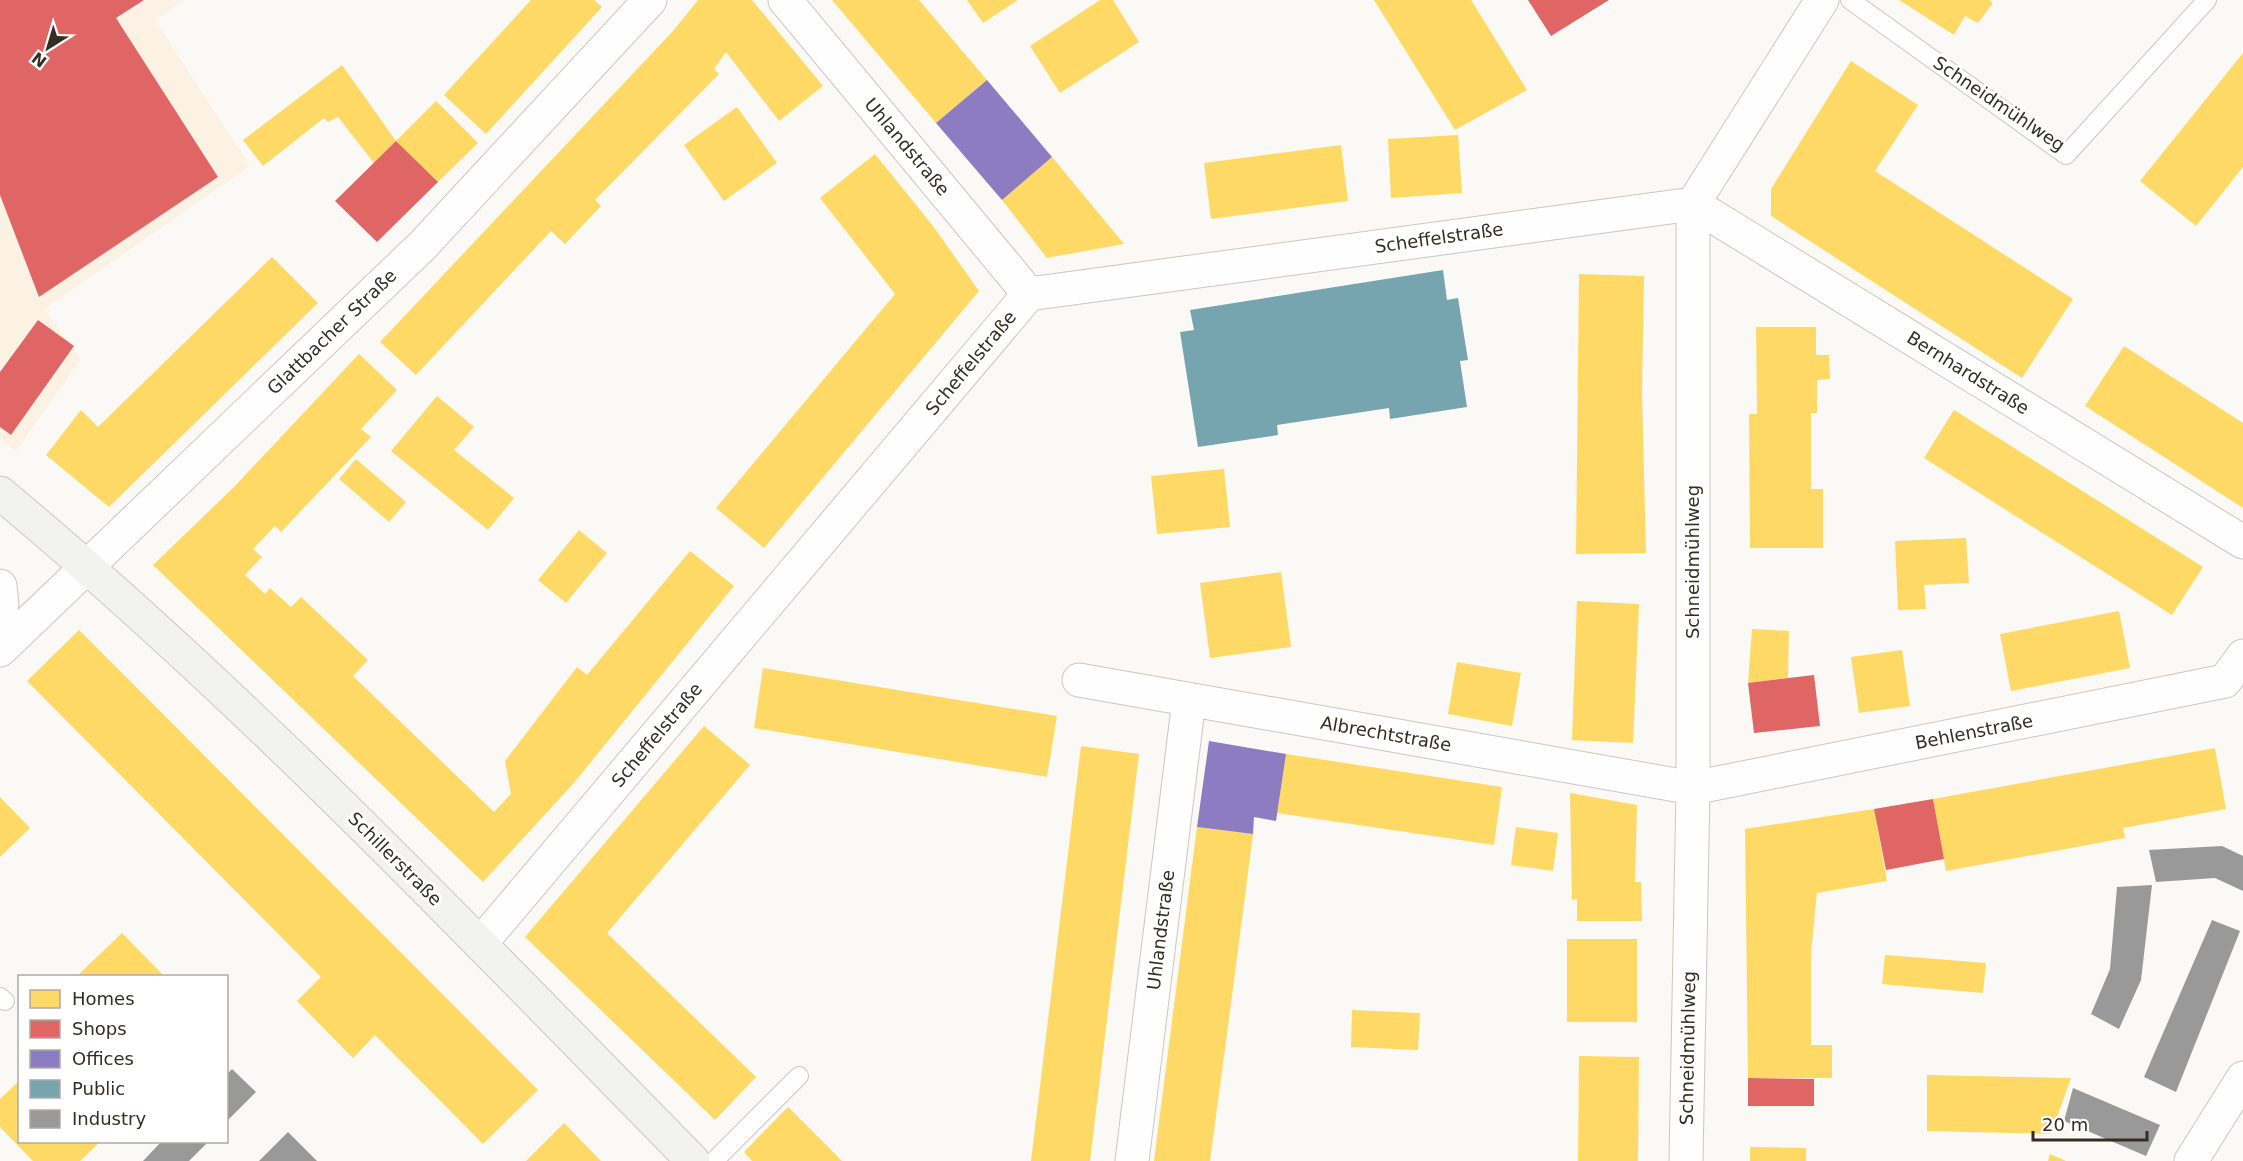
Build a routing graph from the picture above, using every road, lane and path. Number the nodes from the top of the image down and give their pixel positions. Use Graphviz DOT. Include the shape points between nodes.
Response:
graph roads {
  1 [pos="650,0"];
  2 [pos="785,0"];
  3 [pos="1822,0"];
  4 [pos="1850,0"];
  5 [pos="2207,0"];
  6 [pos="1693,204"];
  7 [pos="1029,294"];
  8 [pos="0,493"];
  9 [pos="0,512"];
  10 [pos="2243,542"];
  11 [pos="88,566"];
  12 [pos="0,586"];
  13 [pos="0,612"];
  14 [pos="0,650"];
  15 [pos="2243,656"];
  16 [pos="1079,681"];
  17 [pos="1189,700"];
  18 [pos="1693,788"];
  19 [pos="480,944"];
  20 [pos="799,1076"];
  21 [pos="2243,1078"];
  22 [pos="693,1161"];
  23 [pos="714,1161"];
  24 [pos="1132,1161"];
  25 [pos="1686,1161"];
  26 [pos="2191,1161"];
  1 -- 11 [label="street, Glattbacher Straße" via="423,245"];
  2 -- 7 [label="street, Uhlandstraße"];
  3 -- 6 [label="street"];
  4 -- 5 [label="lane, Schneidmühlweg" via="2066,155"];
  6 -- 7 [label="street, Scheffelstraße"];
  6 -- 10 [label="street, Bernhardstraße"];
  6 -- 18 [label="street, Schneidmühlweg"];
  7 -- 19 [label="street, Scheffelstraße"];
  8 -- 11 [label="main road"];
  9 -- 11 [label="main road"];
  11 -- 14 [label="street, Glattbacher Straße"];
  11 -- 19 [label="main road, Schillerstraße" via="264,728"];
  12 -- 13 [label="street"];
  15 -- 18 [label="street, Behlenstraße" via="2225,681"];
  16 -- 17 [label="street, Albrechtstraße"];
  17 -- 18 [label="street, Albrechtstraße"];
  17 -- 24 [label="street, Uhlandstraße"];
  18 -- 25 [label="street, Schneidmühlweg"];
  19 -- 22 [label="main road, Schillerstraße"];
  20 -- 23 [label="lane"];
  21 -- 26 [label="street"];
}
